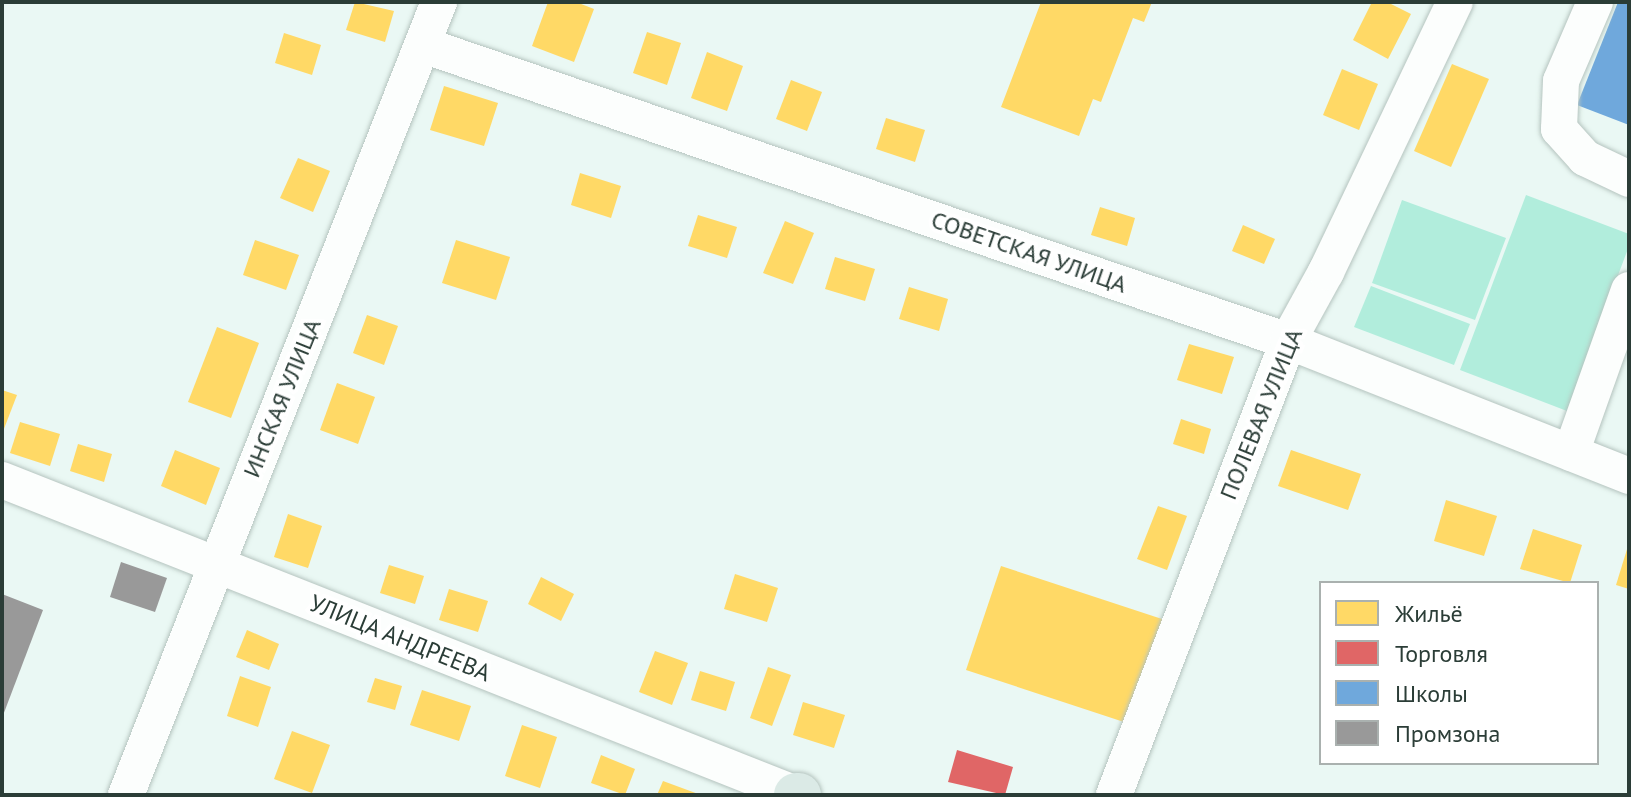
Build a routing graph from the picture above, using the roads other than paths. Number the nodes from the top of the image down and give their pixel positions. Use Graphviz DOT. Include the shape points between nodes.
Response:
graph roads {
  1 [pos="439,2"];
  2 [pos="1455,2"];
  3 [pos="1595,2"];
  4 [pos="423,45"];
  5 [pos="1629,179"];
  6 [pos="1629,290"];
  7 [pos="1288,341"];
  8 [pos="1571,453"];
  9 [pos="1629,476"];
  10 [pos="2,480"];
  11 [pos="216,564"];
  12 [pos="126,795"];
  13 [pos="797,795"];
  14 [pos="1114,795"];
  1 -- 4 [label="street, ИНСКАЯ УЛИЦА"];
  2 -- 7 [label="street, ПОЛЕВАЯ УЛИЦА"];
  3 -- 5 [label="street" via="1561,81 1559,129 1585,158"];
  4 -- 7 [label="street, СОВЕТСКАЯ УЛИЦА"];
  4 -- 11 [label="street, ИНСКАЯ УЛИЦА"];
  6 -- 8 [label="street"];
  7 -- 8 [label="street, СОВЕТСКАЯ УЛИЦА"];
  7 -- 14 [label="street, ПОЛЕВАЯ УЛИЦА"];
  8 -- 9 [label="street, СОВЕТСКАЯ УЛИЦА"];
  10 -- 11 [label="street, УЛИЦА АНДРЕЕВА"];
  11 -- 12 [label="street, ИНСКАЯ УЛИЦА"];
  11 -- 13 [label="street, УЛИЦА АНДРЕЕВА"];
}
